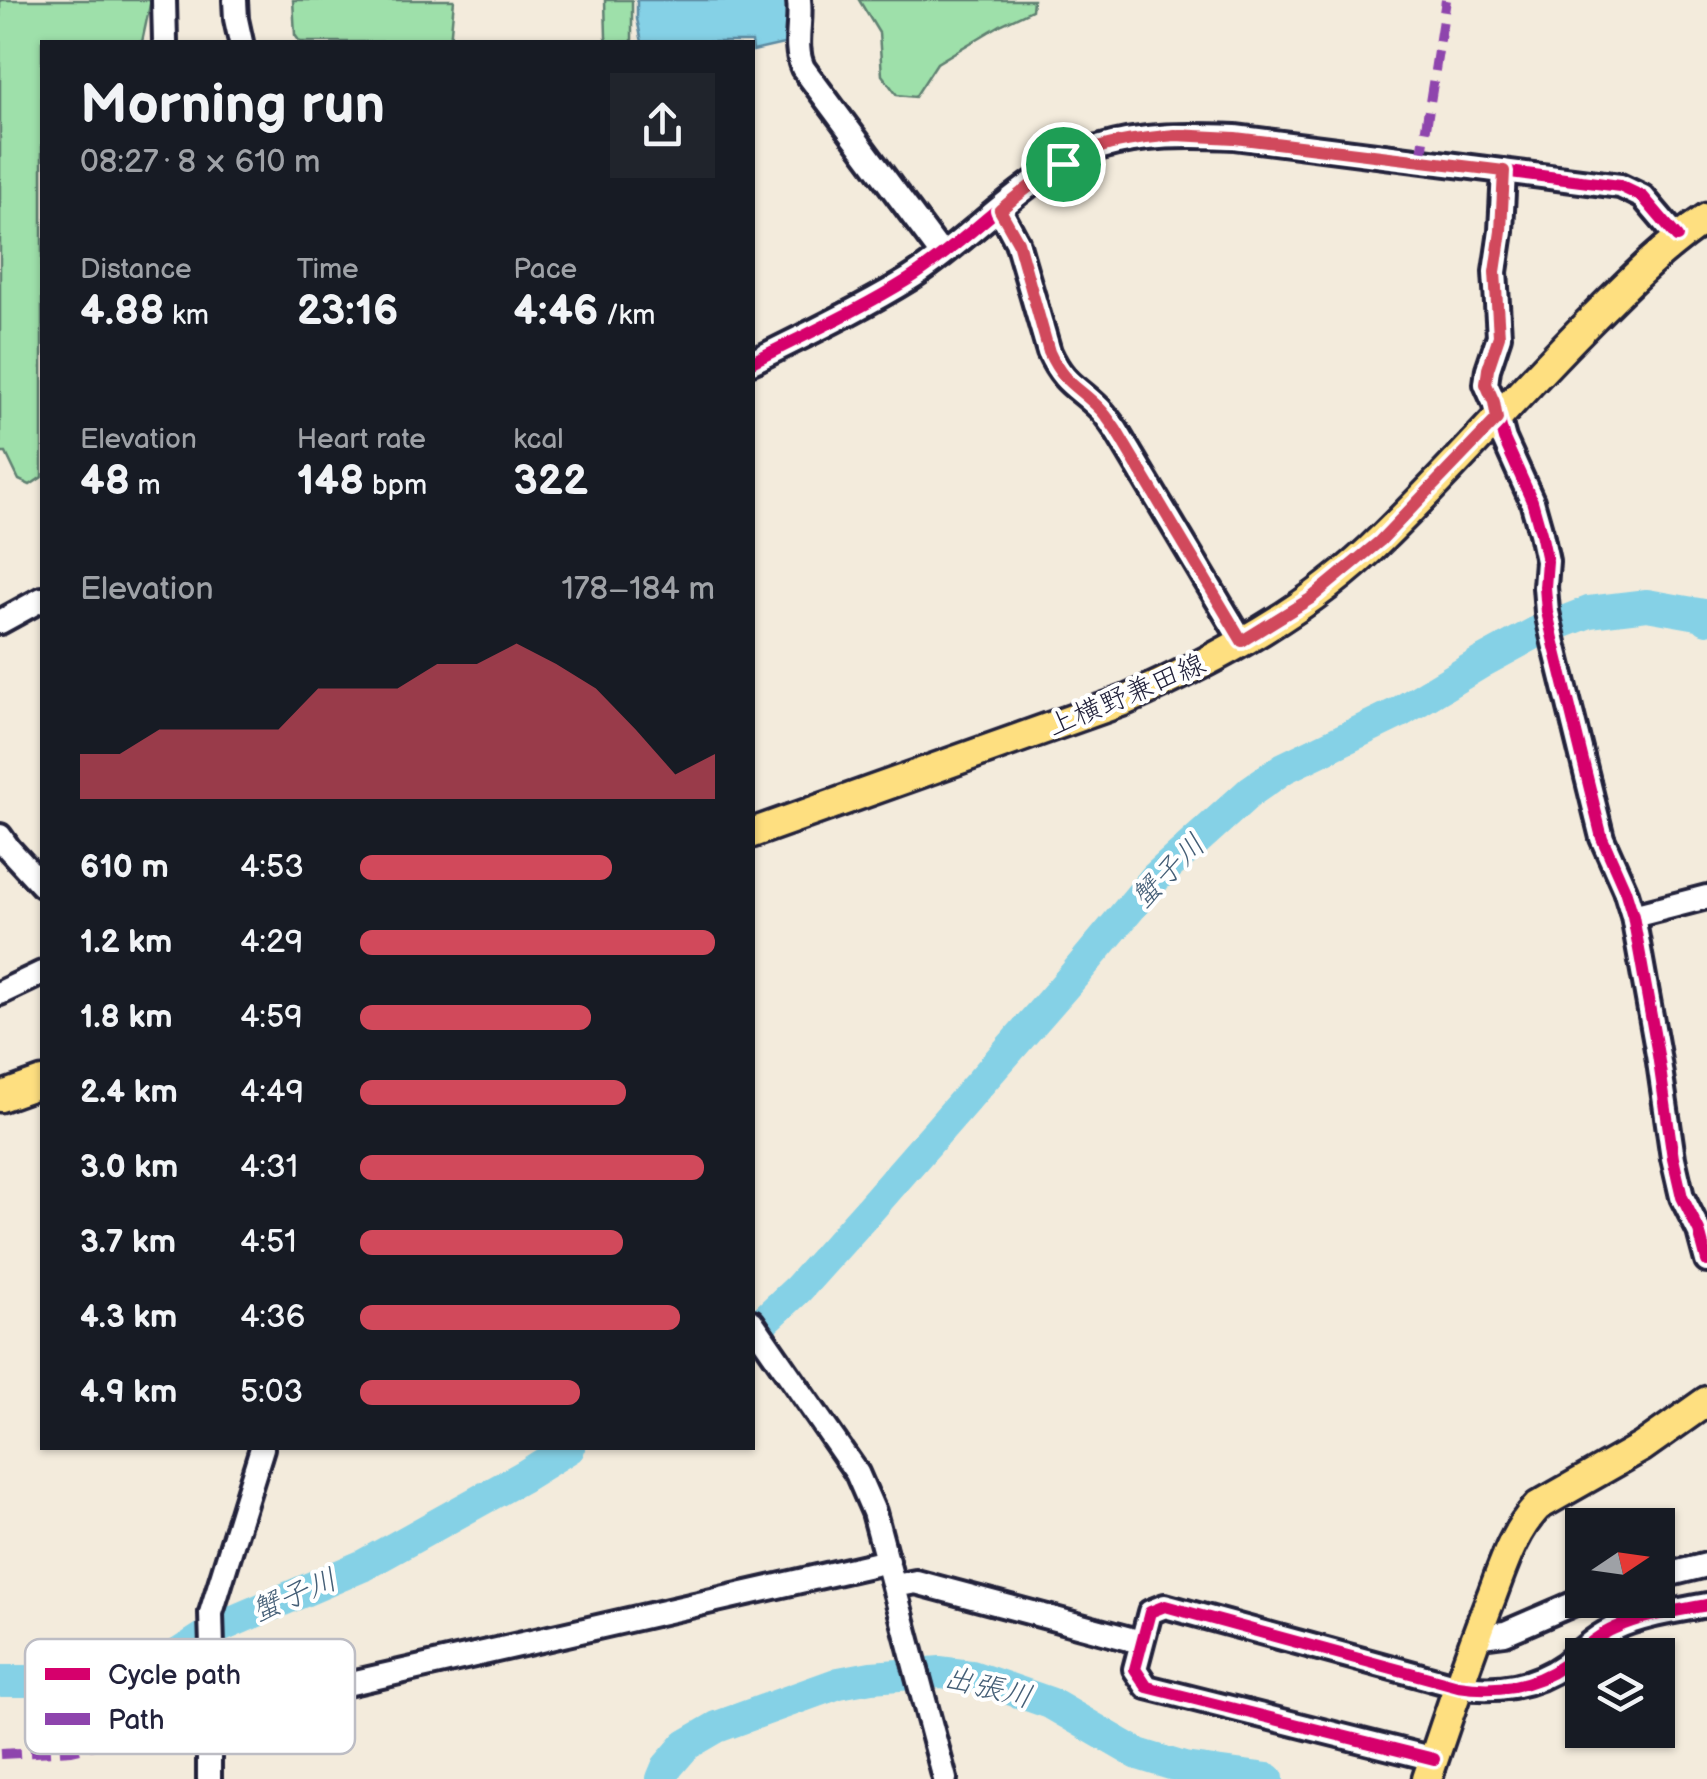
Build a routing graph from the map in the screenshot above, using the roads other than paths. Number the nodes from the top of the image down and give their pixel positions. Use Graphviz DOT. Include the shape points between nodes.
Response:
graph roads {
  1 [pos="164,0"];
  2 [pos="235,0"];
  3 [pos="799,0"];
  4 [pos="165,40"];
  5 [pos="241,40"];
  6 [pos="1504,171"];
  7 [pos="1000,210"];
  8 [pos="1707,218"];
  9 [pos="1677,238"];
  10 [pos="942,255"];
  11 [pos="755,360"];
  12 [pos="1497,419"];
  13 [pos="40,600"];
  14 [pos="0,622"];
  15 [pos="1242,641"];
  16 [pos="755,832"];
  17 [pos="0,836"];
  18 [pos="40,883"];
  19 [pos="1707,897"];
  20 [pos="1632,916"];
  21 [pos="40,975"];
  22 [pos="0,993"];
  23 [pos="40,1083"];
  24 [pos="0,1097"];
  25 [pos="1707,1261"];
  26 [pos="758,1331"];
  27 [pos="1707,1401"];
  28 [pos="261,1450"];
  29 [pos="888,1561"];
  30 [pos="1707,1564"];
  31 [pos="1675,1572"];
  32 [pos="895,1586"];
  33 [pos="1707,1605"];
  34 [pos="1565,1607"];
  35 [pos="1475,1637"];
  36 [pos="212,1639"];
  37 [pos="1141,1642"];
  38 [pos="355,1683"];
  39 [pos="1458,1686"];
  40 [pos="1431,1769"];
  41 [pos="945,1779"];
  1 -- 4 [label="street"];
  2 -- 5 [label="street"];
  3 -- 10 [label="street" via="803,68"];
  6 -- 7 [label="street" via="1175,135 1096,148 1037,180"];
  6 -- 9 [label="street" via="1620,186 1644,197"];
  6 -- 12 [label="street" via="1495,272 1499,336 1486,384"];
  7 -- 10 [label="street"];
  7 -- 15 [label="street" via="1018,242 1057,369 1116,430"];
  8 -- 9 [label="main road, 上横野兼田線"];
  9 -- 12 [label="main road, 上横野兼田線"];
  10 -- 11 [label="street"];
  12 -- 15 [label="main road, 上横野兼田線" via="1380,541 1310,599"];
  12 -- 20 [label="street" via="1542,533 1554,643 1602,838"];
  13 -- 14 [label="street"];
  15 -- 16 [label="main road, 上横野兼田線" via="1126,700"];
  17 -- 18 [label="street"];
  19 -- 20 [label="street"];
  20 -- 25 [label="street" via="1672,1158"];
  21 -- 22 [label="street"];
  23 -- 24 [label="main road"];
  26 -- 29 [label="street" via="856,1473"];
  27 -- 35 [label="main road" via="1538,1506 1514,1538"];
  28 -- 36 [label="street" via="211,1613"];
  29 -- 32 [label="street"];
  29 -- 38 [label="street"];
  30 -- 31 [label="street"];
  32 -- 37 [label="street" via="916,1582"];
  32 -- 41 [label="street"];
  33 -- 39 [label="street" via="1616,1627 1530,1682"];
  34 -- 35 [label="street" via="1505,1633"];
  35 -- 39 [label="main road"];
  37 -- 39 [label="street" via="1150,1612 1164,1606"];
  37 -- 40 [label="street" via="1135,1669 1147,1687"];
  39 -- 40 [label="main road"];
}
